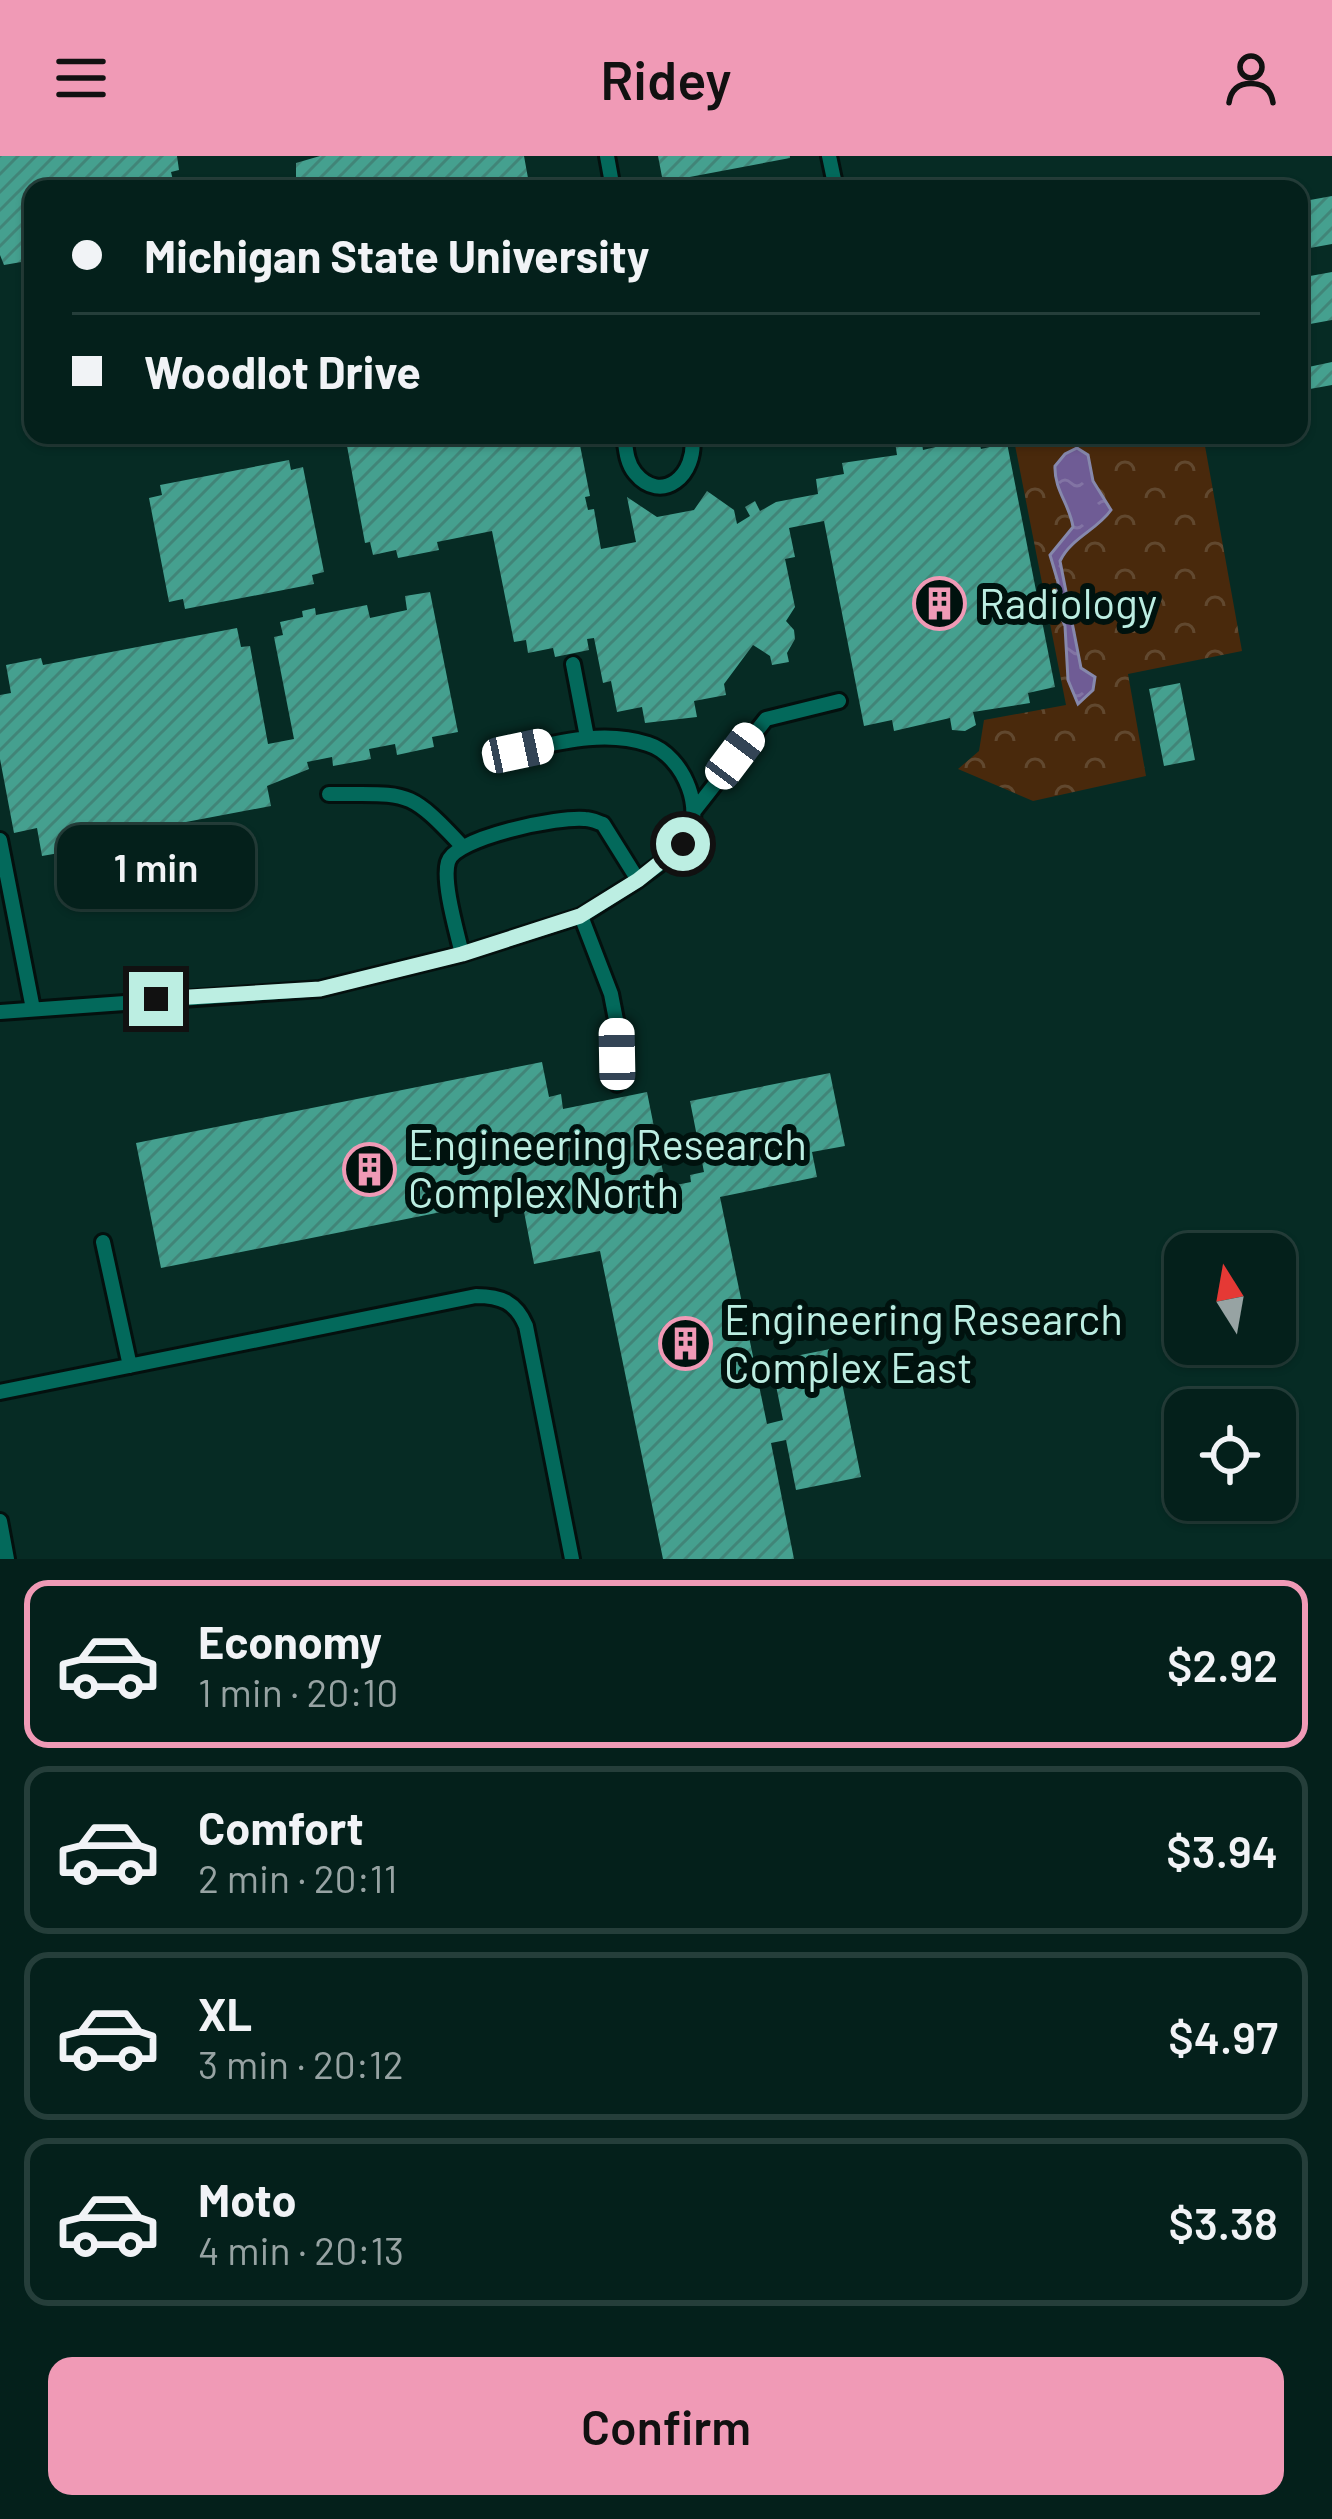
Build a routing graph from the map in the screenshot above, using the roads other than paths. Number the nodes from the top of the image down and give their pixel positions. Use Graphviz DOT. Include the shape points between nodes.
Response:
graph roads {
  1 [pos="626,444"];
  2 [pos="693,444"];
  3 [pos="573,664"];
  4 [pos="839,701"];
  5 [pos="587,737"];
  6 [pos="518,751"];
  7 [pos="329,794"];
  8 [pos="694,811"];
  9 [pos="0,840"];
  10 [pos="461,845"];
  11 [pos="638,880"];
  12 [pos="580,916"];
  13 [pos="462,954"];
  14 [pos="33,1009"];
  15 [pos="0,1012"];
  16 [pos="617,1084"];
  17 [pos="103,1242"];
  18 [pos="130,1366"];
  19 [pos="0,1392"];
  20 [pos="0,1521"];
  21 [pos="8,1559"];
  22 [pos="572,1559"];
  1 -- 2 [label="lane" via="636,476 656,485 686,474"];
  3 -- 5 [label="lane"];
  4 -- 8 [label="lane" via="766,719"];
  5 -- 6 [label="lane"];
  5 -- 8 [label="lane" via="650,744 685,780"];
  7 -- 10 [label="lane" via="406,796"];
  8 -- 11 [label="lane" via="683,844"];
  9 -- 14 [label="lane"];
  10 -- 11 [label="lane" via="584,818 603,824"];
  10 -- 13 [label="lane" via="447,875"];
  11 -- 12 [label="lane"];
  12 -- 13 [label="lane"];
  12 -- 16 [label="lane" via="610,994"];
  13 -- 14 [label="lane" via="320,989"];
  14 -- 15 [label="lane"];
  17 -- 18 [label="lane"];
  18 -- 19 [label="lane"];
  18 -- 22 [label="lane" via="476,1296 500,1298 526,1326"];
  20 -- 21 [label="lane"];
}
